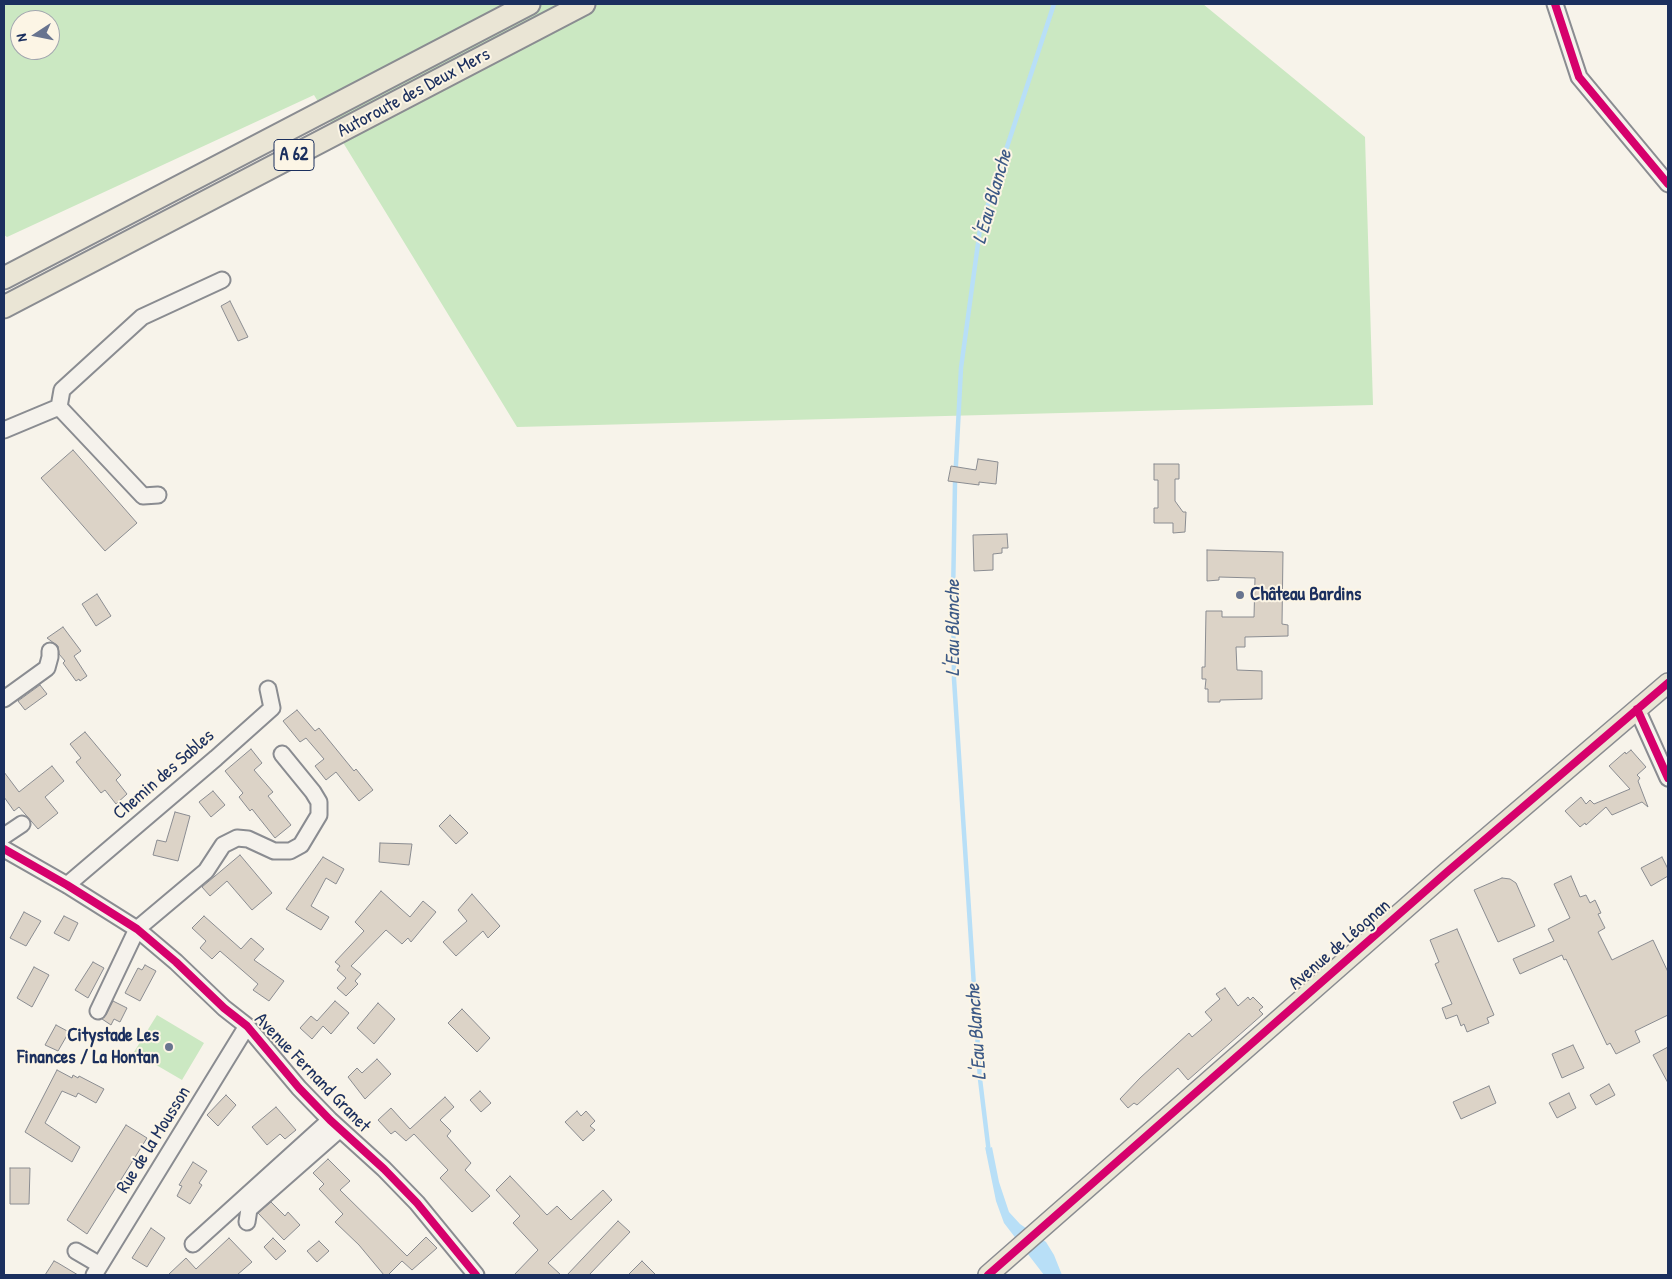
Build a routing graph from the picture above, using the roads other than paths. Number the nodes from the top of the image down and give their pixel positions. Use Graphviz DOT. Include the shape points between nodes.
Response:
graph roads {
  1 [pos="529,4"];
  2 [pos="584,4"];
  3 [pos="1555,4"];
  4 [pos="1668,184"];
  5 [pos="4,278"];
  6 [pos="222,280"];
  7 [pos="4,307"];
  8 [pos="59,408"];
  9 [pos="4,430"];
  10 [pos="158,495"];
  11 [pos="50,651"];
  12 [pos="1668,683"];
  13 [pos="268,689"];
  14 [pos="4,699"];
  15 [pos="1637,709"];
  16 [pos="282,754"];
  17 [pos="1668,778"];
  18 [pos="22,824"];
  19 [pos="4,836"];
  20 [pos="4,849"];
  21 [pos="67,884"];
  22 [pos="137,929"];
  23 [pos="98,1011"];
  24 [pos="247,1026"];
  25 [pos="335,1124"];
  26 [pos="247,1222"];
  27 [pos="193,1244"];
  28 [pos="76,1250"];
  29 [pos="97,1270"];
  30 [pos="476,1275"];
  31 [pos="988,1275"];
  1 -- 5 [label="highway, Autoroute des Deux Mers / A 62"];
  2 -- 7 [label="highway, Autoroute des Deux Mers / A 62"];
  3 -- 4 [label="street" via="1579,77"];
  6 -- 8 [label="street" via="142,317 62,390"];
  8 -- 9 [label="street"];
  8 -- 10 [label="street" via="143,496"];
  11 -- 14 [label="street" via="47,668"];
  12 -- 15 [label="main road, Avenue de Léognan"];
  13 -- 21 [label="street, Chemin des Sables" via="272,708"];
  15 -- 17 [label="street"];
  15 -- 31 [label="main road, Avenue de Léognan"];
  16 -- 22 [label="street" via="319,802 319,815 301,845 290,851 274,851 248,839 237,838 223,845 206,871"];
  18 -- 19 [label="street"];
  20 -- 21 [label="street, Avenue Fernand Granet"];
  21 -- 22 [label="street, Avenue Fernand Granet"];
  22 -- 23 [label="street"];
  22 -- 24 [label="street, Avenue Fernand Granet"];
  24 -- 25 [label="street, Avenue Fernand Granet" via="299,1088"];
  24 -- 29 [label="street, Rue de la Mousson"];
  25 -- 26 [label="street" via="249,1209"];
  25 -- 27 [label="street"];
  25 -- 30 [label="street, Avenue Fernand Granet" via="417,1203"];
  28 -- 29 [label="street"];
}
